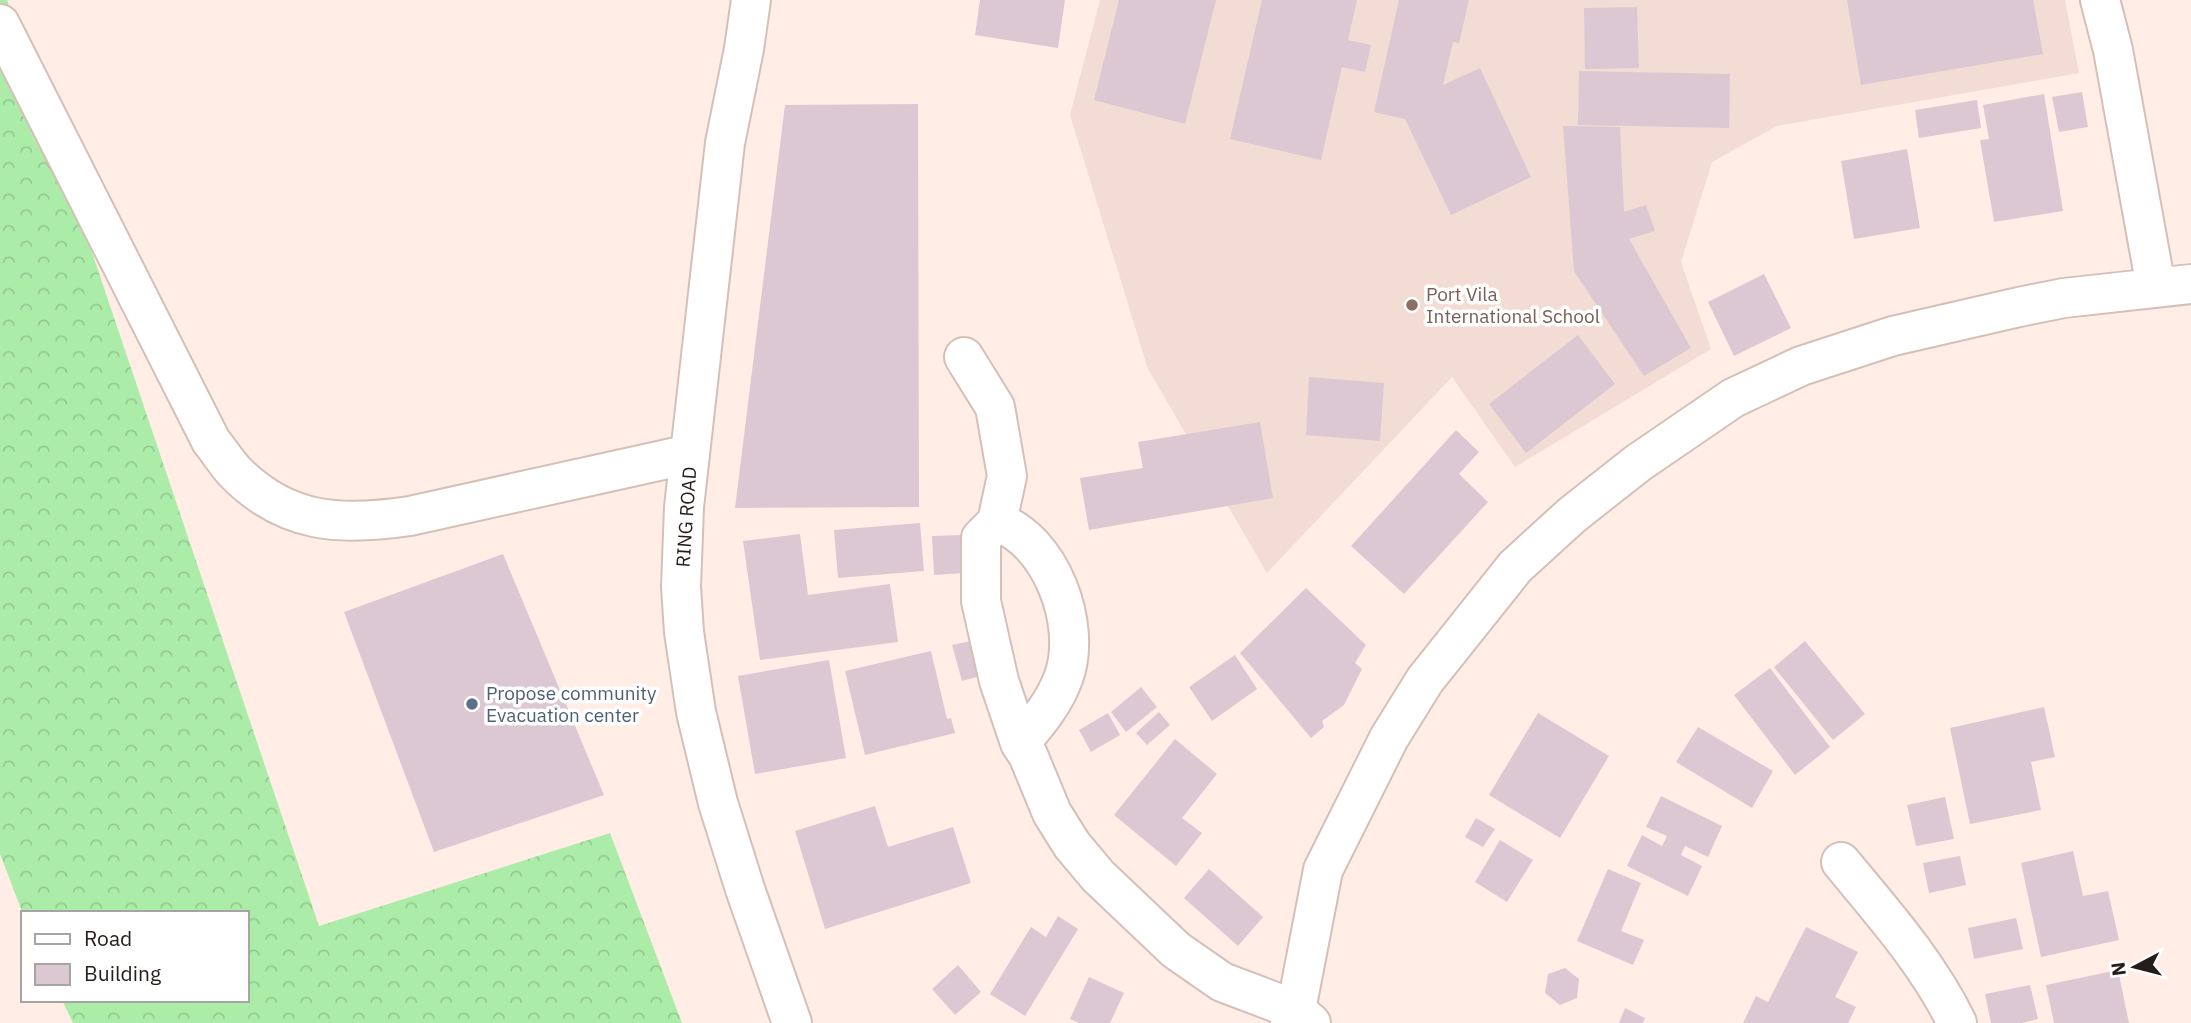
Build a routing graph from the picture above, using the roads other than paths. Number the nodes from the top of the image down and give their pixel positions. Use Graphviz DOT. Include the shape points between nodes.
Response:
graph roads {
  1 [pos="751,0"];
  2 [pos="2100,0"];
  3 [pos="0,24"];
  4 [pos="2173,286"];
  5 [pos="964,357"];
  6 [pos="690,454"];
  7 [pos="997,522"];
  8 [pos="1020,743"];
  9 [pos="1841,862"];
  10 [pos="1299,1019"];
  11 [pos="792,1023"];
  12 [pos="1957,1023"];
  1 -- 6 [label="street, RING ROAD" via="726,143"];
  2 -- 4 [label="street"];
  3 -- 6 [label="street" via="211,441 234,471 267,498 296,513 365,523"];
  4 -- 10 [label="street" via="2064,298 1979,316 1893,336 1801,366 1733,398 1572,515 1516,567 1425,680 1389,738 1323,870"];
  5 -- 7 [label="street" via="995,407 1007,476"];
  6 -- 11 [label="street, RING ROAD" via="681,587 696,712 722,815"];
  7 -- 8 [label="street" via="981,538 981,601 999,681"];
  7 -- 8 [label="street" via="1030,541 1043,556 1068,626 1065,675 1042,717"];
  8 -- 10 [label="street" via="1052,813 1098,876 1176,950 1222,982"];
  9 -- 12 [label="street" via="1909,945"];
}
